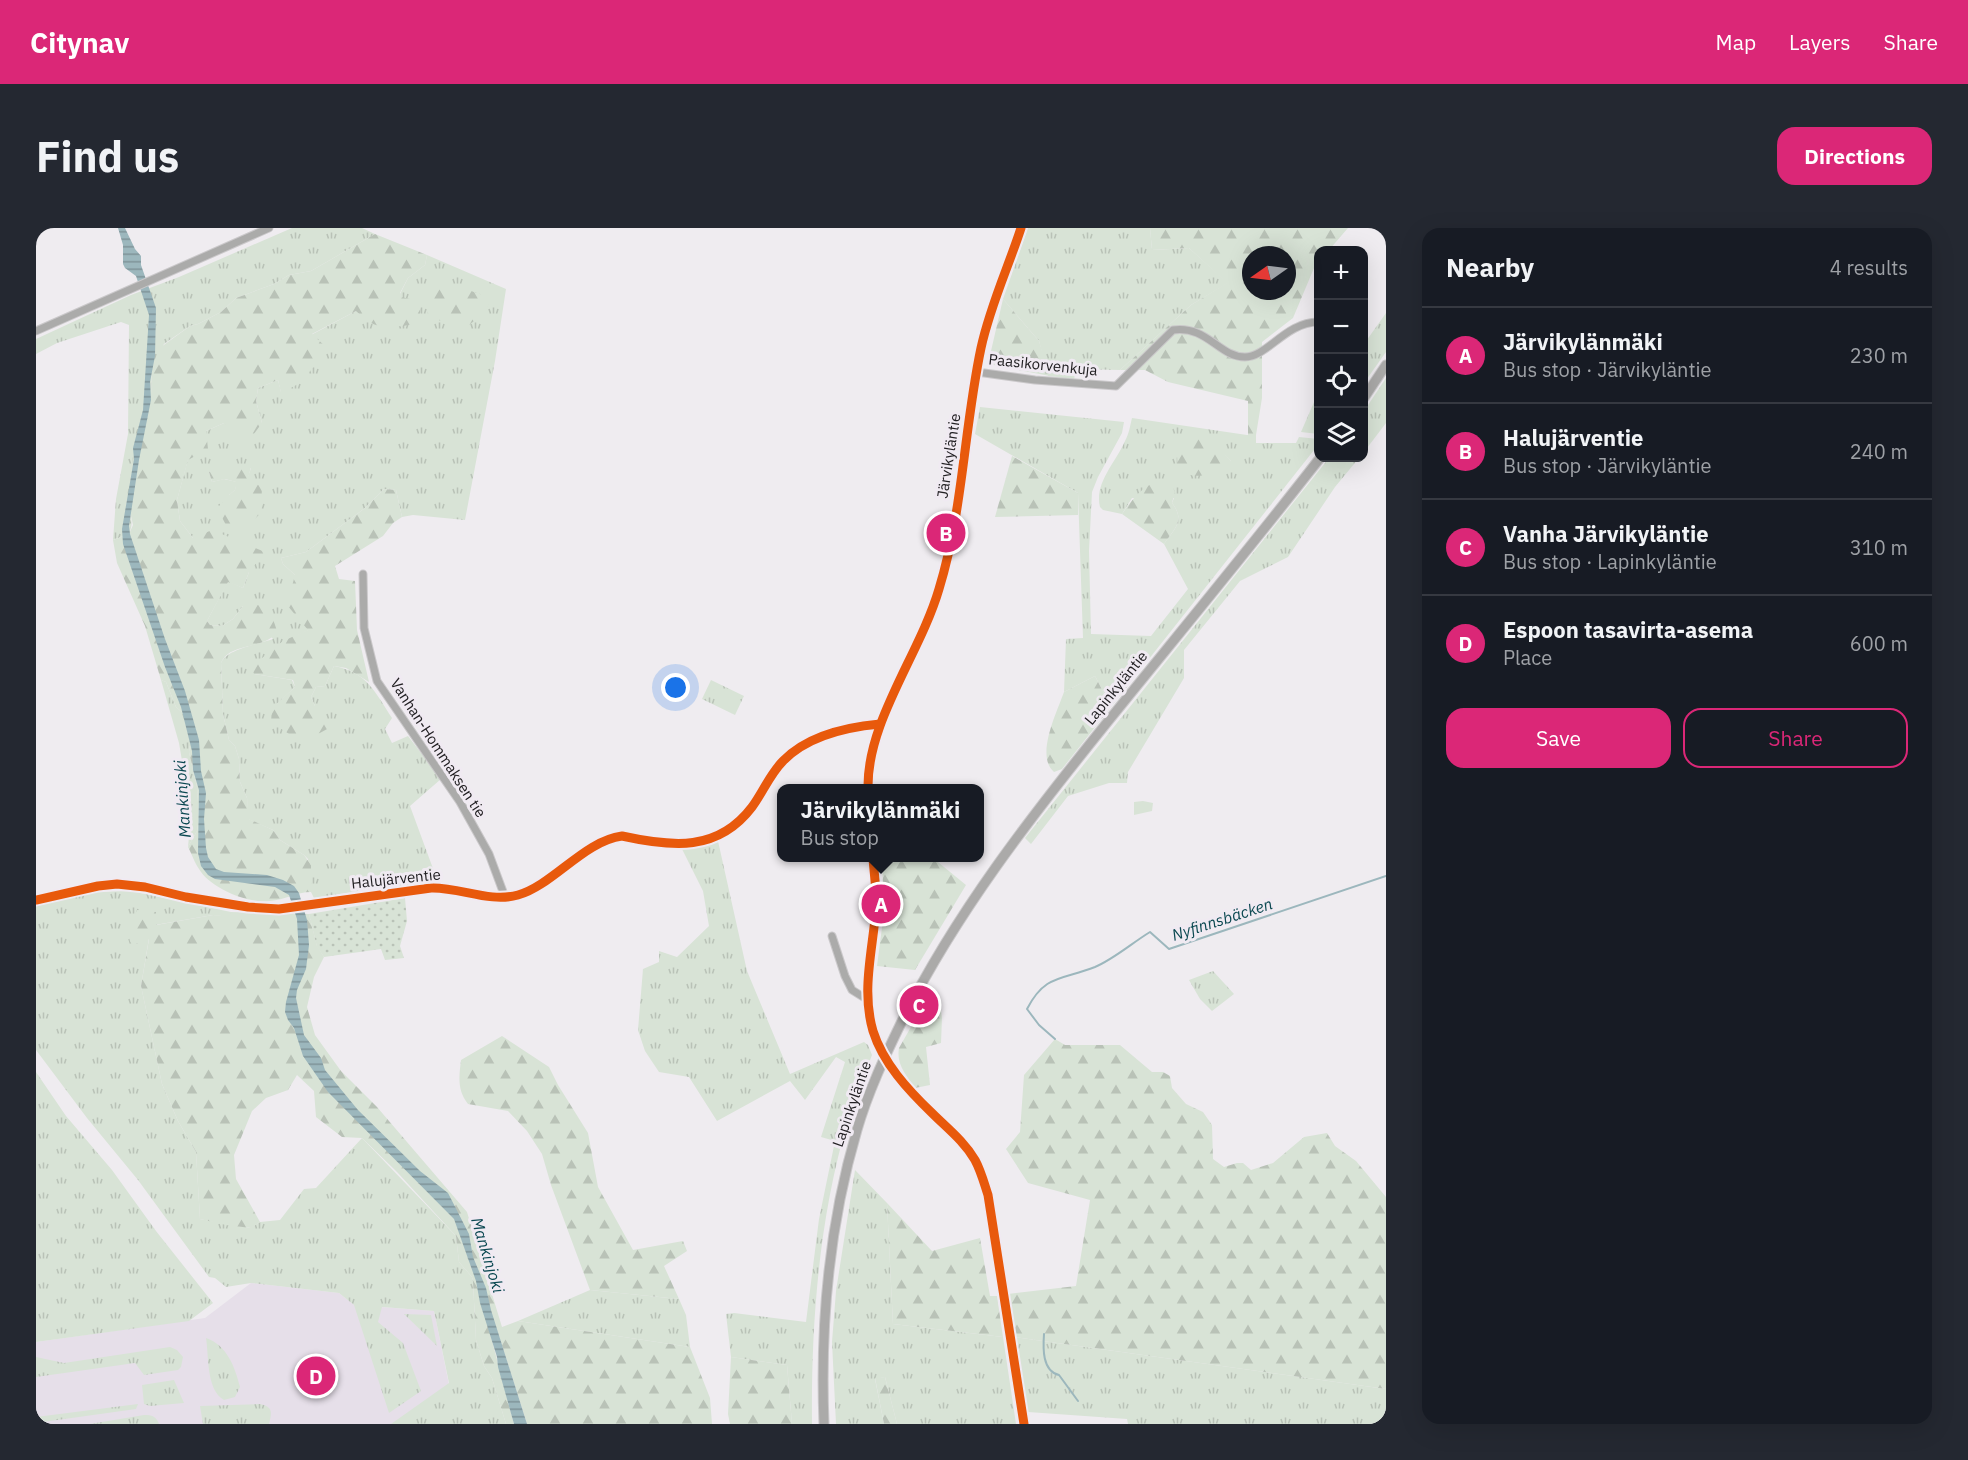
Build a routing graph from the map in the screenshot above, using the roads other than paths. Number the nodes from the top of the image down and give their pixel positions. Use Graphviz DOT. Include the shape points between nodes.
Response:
graph roads {
  1 [pos="269,228"];
  2 [pos="1022,228"];
  3 [pos="1314,322"];
  4 [pos="36,331"];
  5 [pos="1386,365"];
  6 [pos="977,372"];
  7 [pos="1368,392"];
  8 [pos="1317,462"];
  9 [pos="363,574"];
  10 [pos="880,724"];
  11 [pos="868,784"];
  12 [pos="873,862"];
  13 [pos="505,897"];
  14 [pos="36,900"];
  15 [pos="832,936"];
  16 [pos="867,1000"];
  17 [pos="885,1055"];
  18 [pos="824,1424"];
  19 [pos="1024,1424"];
  1 -- 4 [label="street"];
  2 -- 6 [label="street, Järvikyläntie" via="988,318"];
  3 -- 6 [label="street, Paasikorvenkuja" via="1283,334 1250,357 1237,356 1195,332 1173,330 1116,386"];
  5 -- 7 [label="main road"];
  6 -- 10 [label="street, Järvikyläntie" via="960,490 940,589"];
  8 -- 17 [label="main road, Lapinkyläntie" via="1057,784 1010,848 924,978"];
  9 -- 13 [label="street, Vanhan-Hommaksen tie" via="364,628 377,681 460,802 489,854"];
  10 -- 11 [label="street, Järvikyläntie" via="870,759"];
  10 -- 13 [label="street, Halujärventie" via="847,728 799,748 783,761 739,822 719,835 675,844 614,837 530,890"];
  12 -- 16 [label="street" via="876,907"];
  13 -- 14 [label="street, Halujärventie" via="431,888 311,906 248,907 117,884"];
  15 -- 16 [label="street" via="852,990"];
  16 -- 17 [label="street" via="873,1032"];
  17 -- 18 [label="main road, Lapinkyläntie" via="857,1127 835,1220 823,1332"];
  17 -- 19 [label="street" via="908,1088 952,1131 982,1176"];
}
